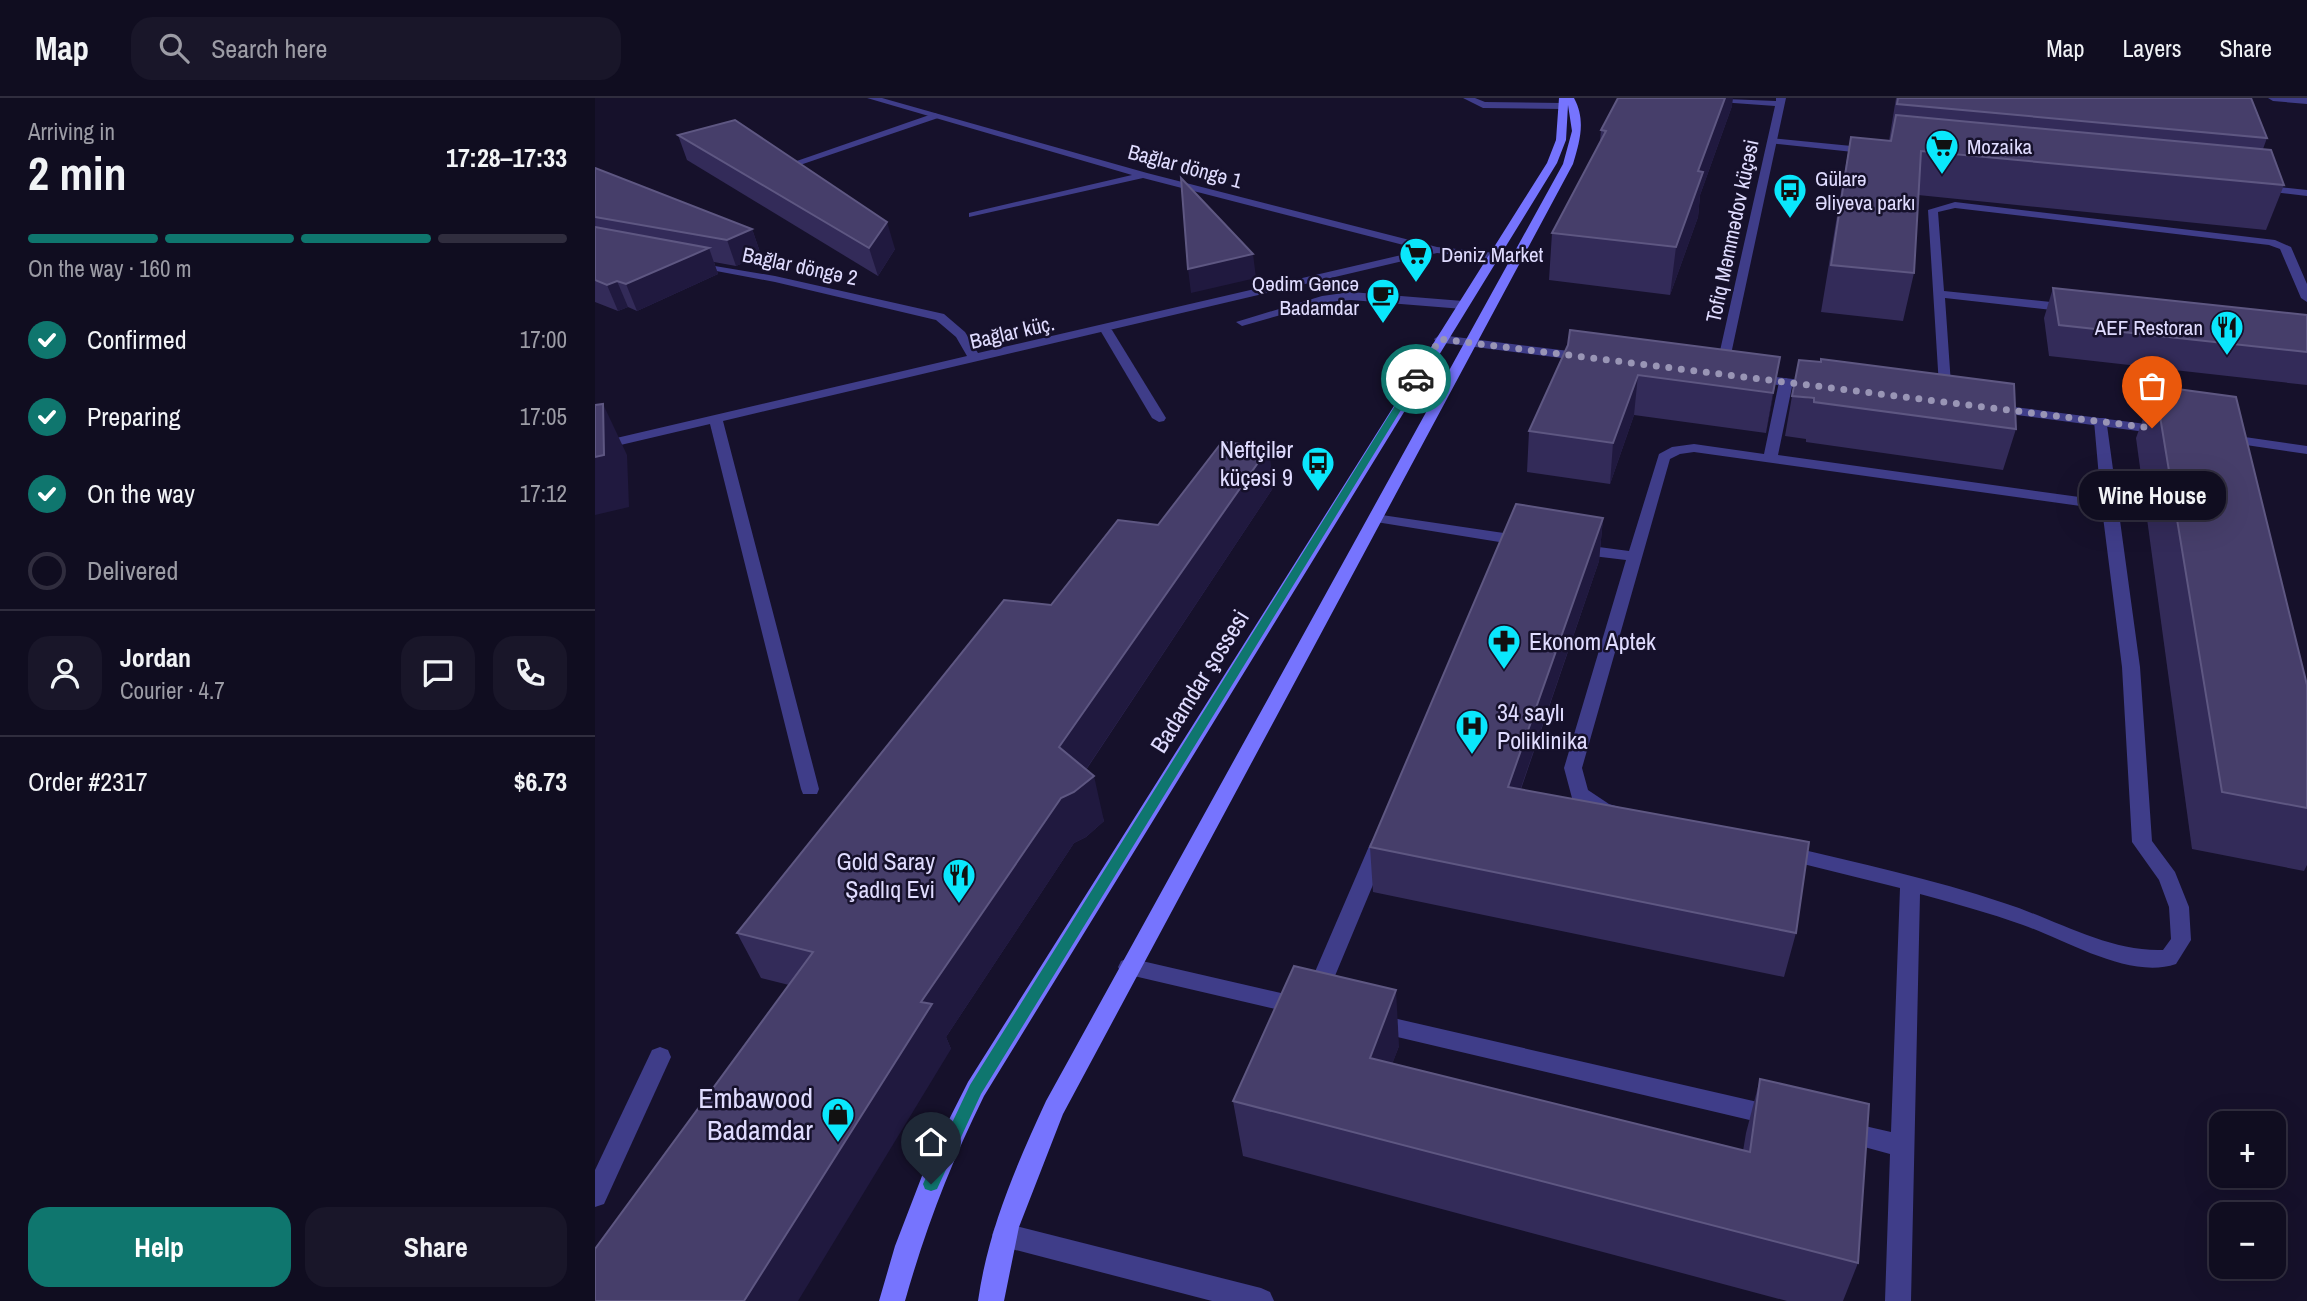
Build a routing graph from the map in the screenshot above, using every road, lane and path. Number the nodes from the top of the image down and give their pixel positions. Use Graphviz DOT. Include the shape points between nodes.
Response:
graph roads {
  1 [pos="872,98"];
  2 [pos="1468,98"];
  3 [pos="1706,98"];
  4 [pos="2273,98"];
  5 [pos="1565,101"];
  6 [pos="1780,101"];
  7 [pos="2307,101"];
  8 [pos="935,116"];
  9 [pos="1771,141"];
  10 [pos="1880,152"];
  11 [pos="796,163"];
  12 [pos="1143,175"];
  13 [pos="2244,187"];
  14 [pos="2307,192"];
  15 [pos="972,215"];
  16 [pos="1437,250"];
  17 [pos="1493,255"];
  18 [pos="1516,258"];
  19 [pos="685,262"];
  20 [pos="1939,294"];
  21 [pos="2307,298"];
  22 [pos="1463,305"];
  23 [pos="2089,310"];
  24 [pos="1242,322"];
  25 [pos="1106,330"];
  26 [pos="1440,339"];
  27 [pos="1469,343"];
  28 [pos="1601,359"];
  29 [pos="976,360"];
  30 [pos="1786,383"];
  31 [pos="1826,387"];
  32 [pos="1159,418"];
  33 [pos="716,420"];
  34 [pos="2101,421"];
  35 [pos="2169,431"];
  36 [pos="2209,436"];
  37 [pos="595,447"];
  38 [pos="2306,453"];
  39 [pos="1770,458"];
  40 [pos="2109,506"];
  41 [pos="1375,518"];
  42 [pos="1635,557"];
  43 [pos="810,789"];
  44 [pos="1630,816"];
  45 [pos="1385,831"];
  46 [pos="1763,848"];
  47 [pos="1910,882"];
  48 [pos="1129,967"];
  49 [pos="1351,1018"];
  50 [pos="660,1056"];
  51 [pos="1796,1121"];
  52 [pos="1823,1127"];
  53 [pos="1904,1146"];
  54 [pos="595,1196"];
  55 [pos="1004,1236"];
  56 [pos="893,1301"];
  57 [pos="991,1301"];
  58 [pos="1261,1301"];
  59 [pos="1898,1301"];
  1 -- 8 [label="street, Bağlar döngə 1"];
  2 -- 5 [label="street" via="1483,105"];
  3 -- 6 [label="street"];
  4 -- 7 [label="street"];
  5 -- 17 [label="main road, Badamdar şossesi" via="1561,140 1552,163"];
  5 -- 18 [label="main road" via="1577,118 1575,142 1568,164"];
  6 -- 9 [label="street, Tofiq Məmmədov küçəsi"];
  8 -- 11 [label="street"];
  8 -- 12 [label="street, Bağlar döngə 1"];
  9 -- 10 [label="street"];
  9 -- 30 [label="street, Tofiq Məmmədov küçəsi" via="1714,372"];
  12 -- 15 [label="street"];
  12 -- 16 [label="street, Bağlar döngə 1"];
  13 -- 14 [label="street"];
  16 -- 17 [label="street, Bağlar döngə 1"];
  16 -- 25 [label="street, Bağlar küç."];
  17 -- 18 [label="street, Bağlar döngə 1"];
  17 -- 22 [label="main road, Badamdar şossesi"];
  18 -- 27 [label="main road"];
  19 -- 29 [label="street, Bağlar döngə 2" via="940,317 961,335"];
  20 -- 21 [label="street" via="1933,210 1955,205 2271,242 2285,247"];
  20 -- 23 [label="street"];
  20 -- 34 [label="street" via="1951,403"];
  22 -- 24 [label="street" via="1351,296"];
  22 -- 26 [label="main road, Badamdar şossesi"];
  25 -- 29 [label="street, Bağlar küç."];
  25 -- 32 [label="street"];
  26 -- 27 [label="street"];
  26 -- 56 [label="main road, Badamdar şossesi" via="976,1089 939,1163"];
  27 -- 28 [label="street"];
  27 -- 41 [label="main road"];
  29 -- 33 [label="street, Bağlar küç."];
  30 -- 31 [label="street"];
  30 -- 39 [label="street"];
  33 -- 37 [label="street, Bağlar küç."];
  33 -- 43 [label="street"];
  34 -- 35 [label="street"];
  34 -- 40 [label="street"];
  36 -- 38 [label="street"];
  39 -- 40 [label="street"];
  39 -- 42 [label="street" via="1694,448 1664,457"];
  40 -- 47 [label="street" via="2131,667 2142,842 2168,877 2179,907 2181,940 2169,958 2150,960"];
  41 -- 42 [label="street" via="1505,545 1552,545"];
  41 -- 48 [label="main road"];
  42 -- 44 [label="street" via="1573,768 1579,793 1603,810"];
  45 -- 48 [label="street" via="1317,1010"];
  46 -- 47 [label="street"];
  47 -- 53 [label="street"];
  48 -- 55 [label="main road" via="1028,1163"];
  49 -- 51 [label="street"];
  50 -- 54 [label="street"];
  52 -- 53 [label="street"];
  53 -- 59 [label="street"];
  55 -- 57 [label="main road"];
  55 -- 58 [label="street"];
}
